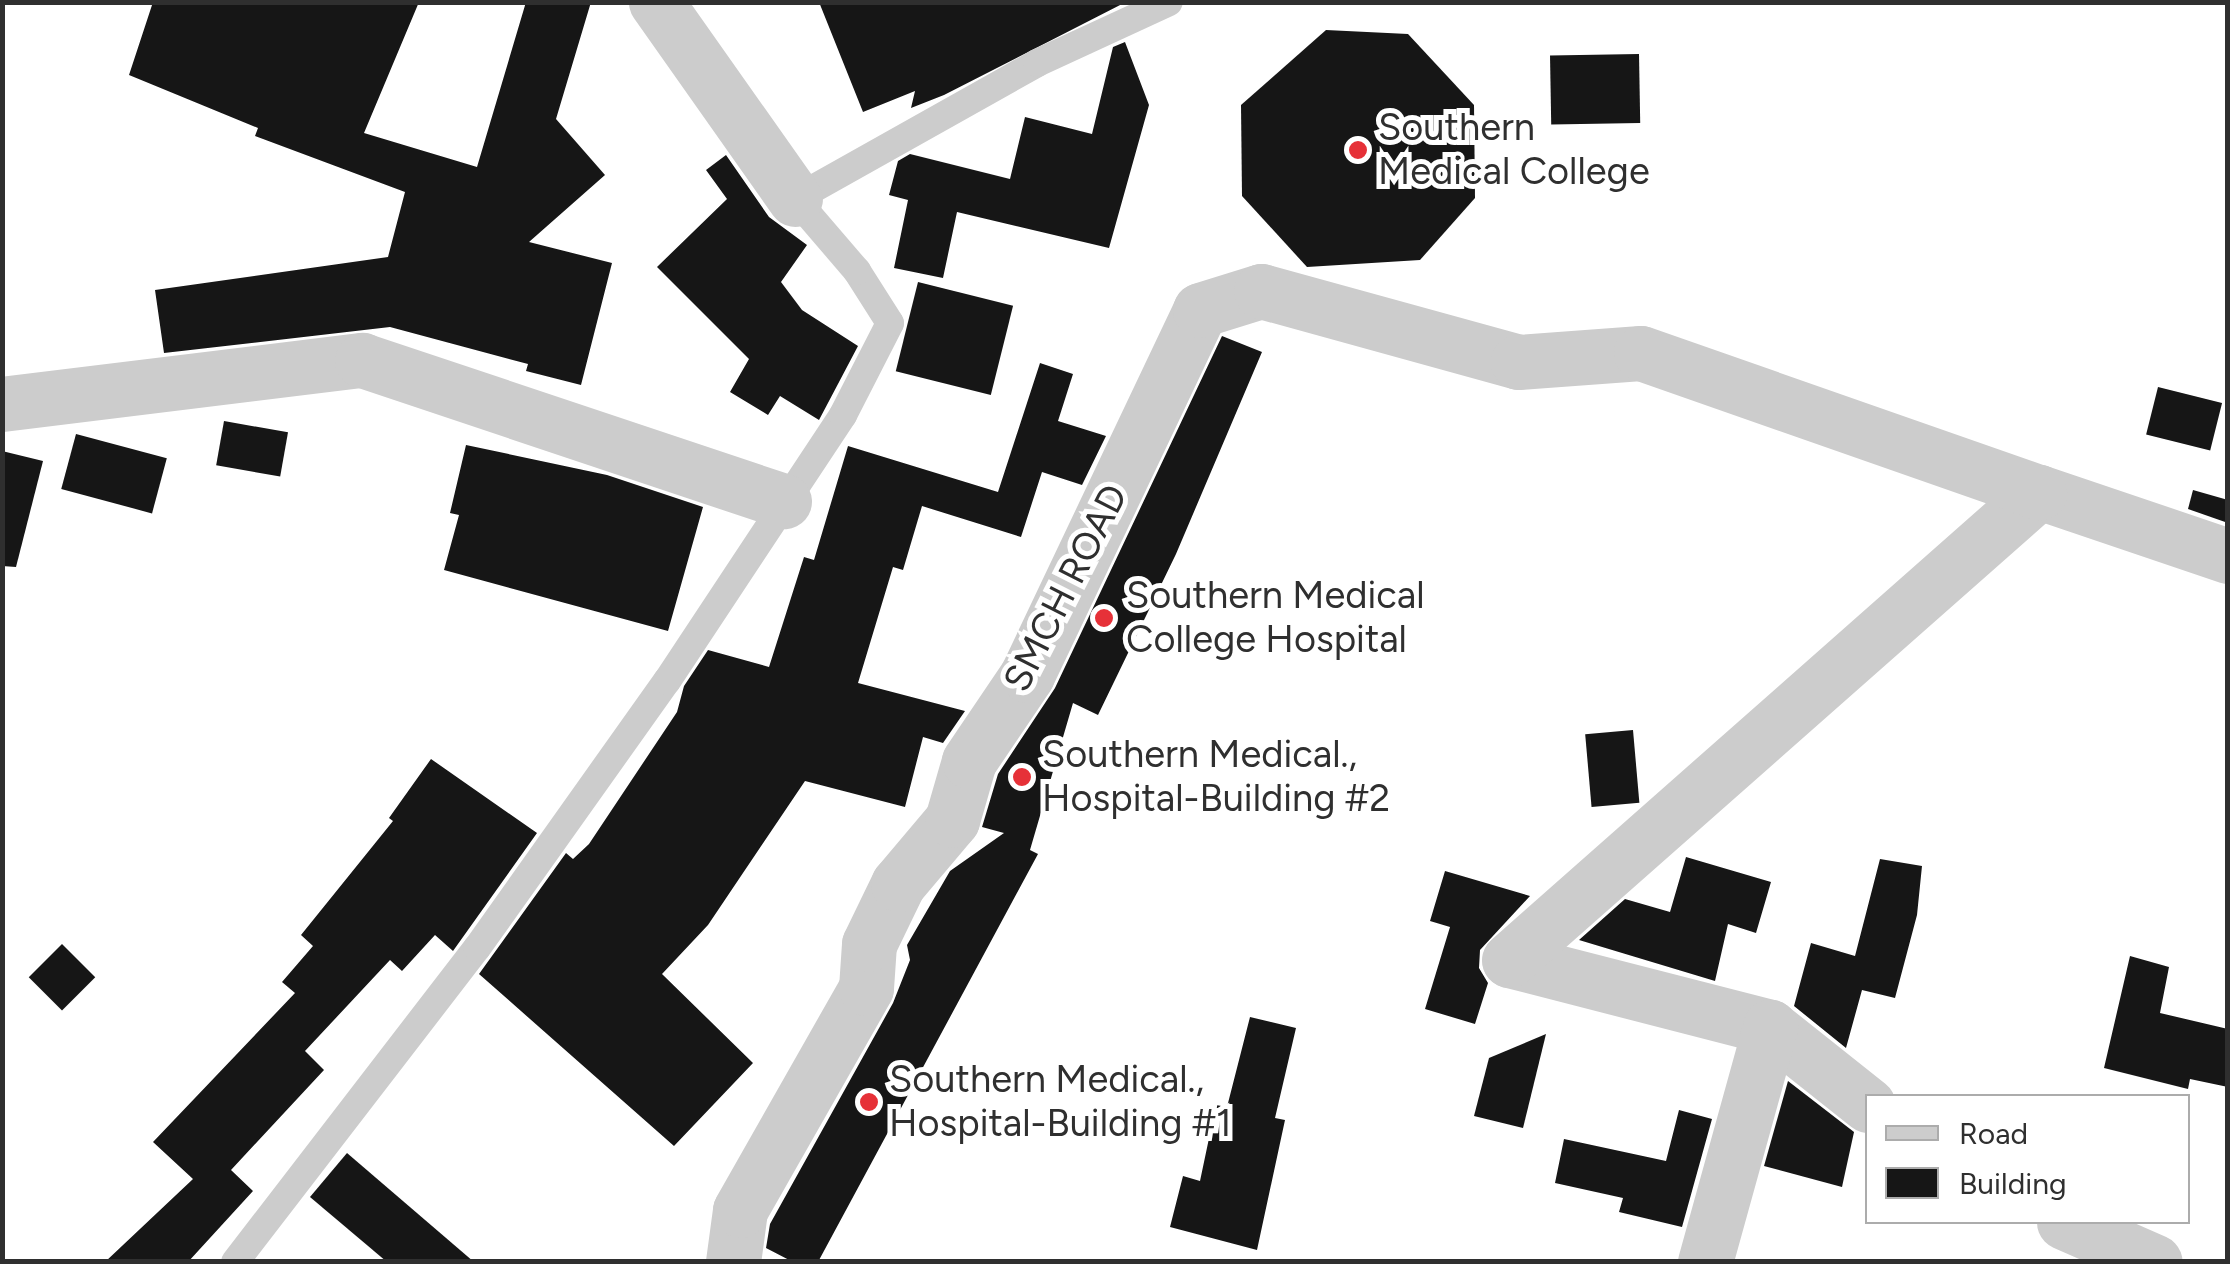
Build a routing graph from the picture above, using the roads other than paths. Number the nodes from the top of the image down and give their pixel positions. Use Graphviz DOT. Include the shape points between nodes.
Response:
graph roads {
  1 [pos="656,2"];
  2 [pos="1169,2"];
  3 [pos="795,199"];
  4 [pos="2,404"];
  5 [pos="2039,492"];
  6 [pos="784,501"];
  7 [pos="2228,556"];
  8 [pos="1770,1028"];
  9 [pos="1865,1103"];
  10 [pos="2069,1224"];
  11 [pos="235,1262"];
  12 [pos="733,1262"];
  13 [pos="1705,1262"];
  14 [pos="2155,1262"];
  1 -- 3 [label="street"];
  2 -- 3 [label="lane" via="1036,63"];
  3 -- 6 [label="lane" via="857,271 890,323 843,415"];
  4 -- 6 [label="street" via="362,360"];
  5 -- 7 [label="street"];
  5 -- 8 [label="street" via="1509,960"];
  5 -- 12 [label="street, SMCH ROAD" via="1640,353 1518,362 1260,291 1200,310 1027,674 969,761 952,820 898,884 869,944 866,988 740,1210"];
  6 -- 11 [label="lane" via="477,948"];
  8 -- 9 [label="street"];
  8 -- 13 [label="street"];
  10 -- 14 [label="street"];
}
